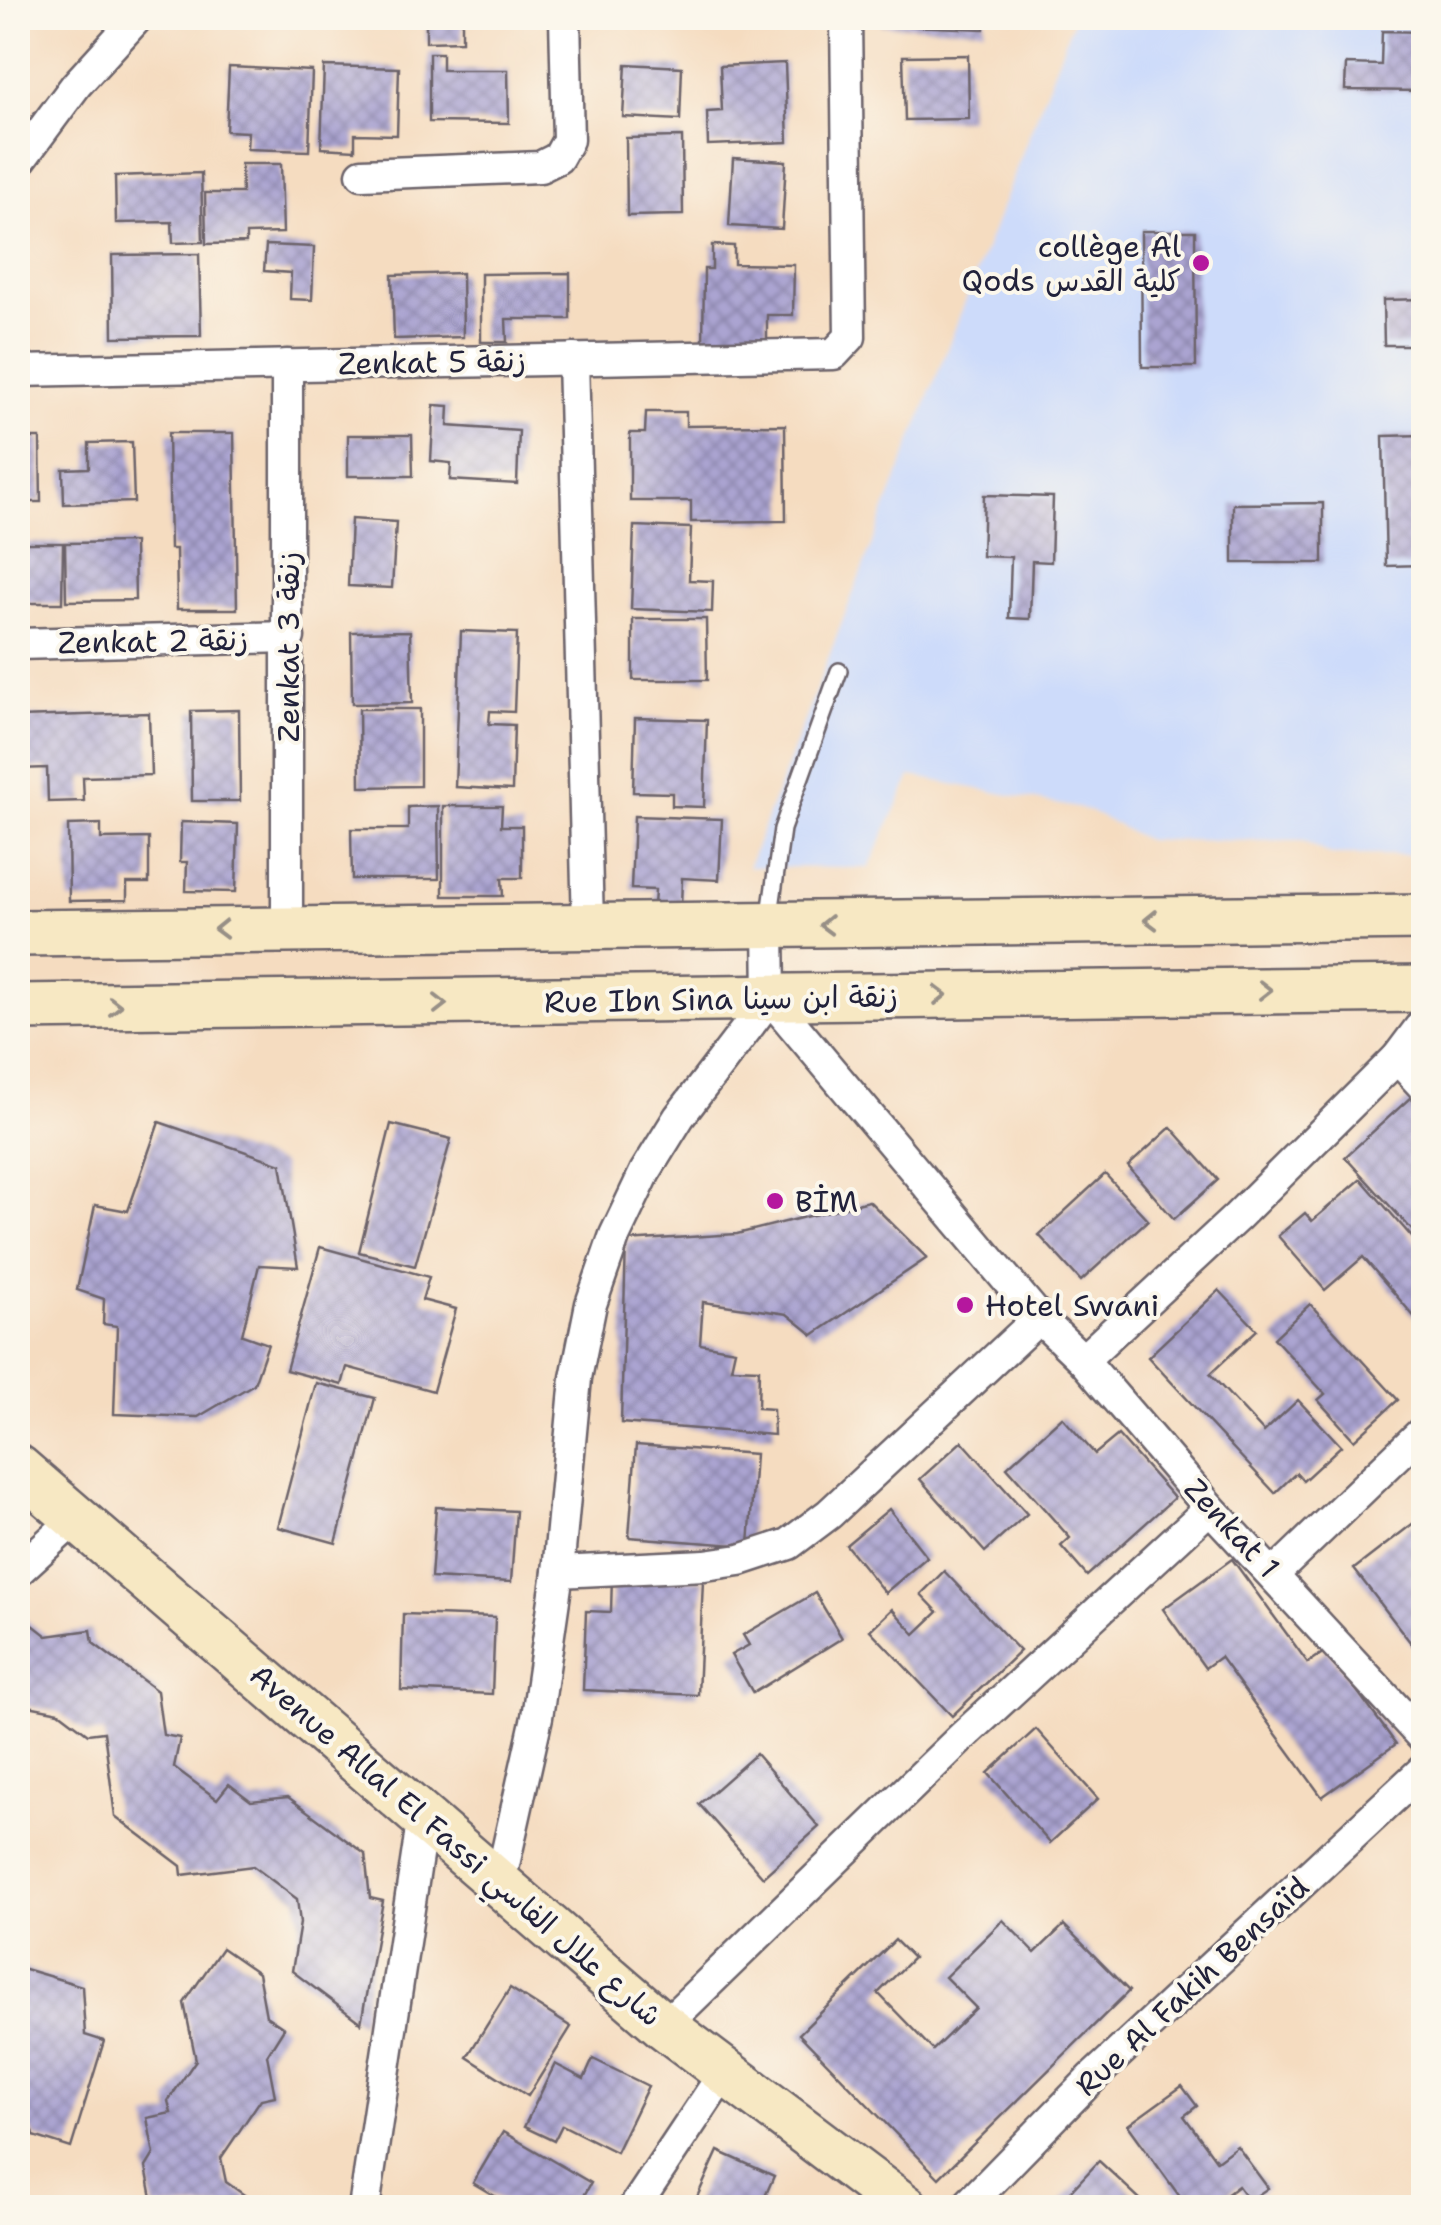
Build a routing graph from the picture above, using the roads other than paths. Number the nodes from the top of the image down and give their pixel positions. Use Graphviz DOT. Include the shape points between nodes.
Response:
graph roads {
  1 [pos="138,18"];
  2 [pos="565,18"];
  3 [pos="846,18"];
  4 [pos="18,164"];
  5 [pos="362,174"];
  6 [pos="573,359"];
  7 [pos="286,365"];
  8 [pos="18,371"];
  9 [pos="289,638"];
  10 [pos="18,644"];
  11 [pos="839,671"];
  12 [pos="1424,917"];
  13 [pos="588,924"];
  14 [pos="769,926"];
  15 [pos="287,928"];
  16 [pos="18,932"];
  17 [pos="1424,989"];
  18 [pos="770,998"];
  19 [pos="18,1006"];
  20 [pos="1424,1022"];
  21 [pos="1397,1058"];
  22 [pos="1424,1087"];
  23 [pos="1039,1318"];
  24 [pos="1083,1360"];
  25 [pos="1424,1430"];
  26 [pos="18,1468"];
  27 [pos="1210,1508"];
  28 [pos="78,1516"];
  29 [pos="18,1571"];
  30 [pos="558,1572"];
  31 [pos="1274,1574"];
  32 [pos="1424,1739"];
  33 [pos="1424,1769"];
  34 [pos="423,1816"];
  35 [pos="499,1887"];
  36 [pos="664,2026"];
  37 [pos="724,2073"];
  38 [pos="364,2208"];
  39 [pos="634,2208"];
  40 [pos="906,2208"];
  41 [pos="965,2208"];
  1 -- 4 [label="street" via="76,85"];
  2 -- 5 [label="street" via="568,140 558,158 540,167"];
  3 -- 6 [label="street, Zenkat 5 زنقة" via="845,347 834,354"];
  6 -- 7 [label="street, Zenkat 5 زنقة"];
  6 -- 13 [label="street"];
  7 -- 8 [label="street, Zenkat 5 زنقة"];
  7 -- 9 [label="street, Zenkat 3 زنقة"];
  9 -- 10 [label="street, Zenkat 2 زنقة"];
  9 -- 15 [label="street, Zenkat 3 زنقة"];
  11 -- 14 [label="lane" via="782,829"];
  12 -- 14 [label="main road, one-way"];
  13 -- 14 [label="main road"];
  13 -- 15 [label="main road"];
  14 -- 18 [label="street"];
  15 -- 16 [label="main road, one-way"];
  18 -- 17 [label="main road, Rue Ibn Sina زنقة ابن سينا, one-way"];
  19 -- 18 [label="main road, Rue Ibn Sina زنقة ابن سينا, one-way"];
  18 -- 23 [label="street, Zenkat 1"];
  18 -- 30 [label="street" via="679,1117 615,1235 576,1378"];
  20 -- 21 [label="street"];
  21 -- 22 [label="street"];
  21 -- 24 [label="street"];
  23 -- 24 [label="street, Zenkat 1"];
  23 -- 30 [label="street" via="789,1544 705,1565"];
  24 -- 27 [label="street, Zenkat 1"];
  25 -- 31 [label="street"];
  26 -- 28 [label="main road, Avenue Allal El Fassi شارع علال الفاسي"];
  27 -- 31 [label="street, Zenkat 1"];
  27 -- 36 [label="street"];
  28 -- 29 [label="street"];
  28 -- 34 [label="main road, Avenue Allal El Fassi شارع علال الفاسي"];
  30 -- 35 [label="street" via="537,1717"];
  31 -- 32 [label="street, Zenkat 1"];
  33 -- 41 [label="street, Rue Al Fakih Bensaïd" via="1093,2077"];
  34 -- 35 [label="main road, Avenue Allal El Fassi شارع علال الفاسي"];
  34 -- 38 [label="street"];
  35 -- 36 [label="main road, Avenue Allal El Fassi شارع علال الفاسي"];
  36 -- 37 [label="main road, Avenue Allal El Fassi شارع علال الفاسي"];
  37 -- 39 [label="street"];
  37 -- 40 [label="main road, Avenue Allal El Fassi شارع علال الفاسي"];
}
